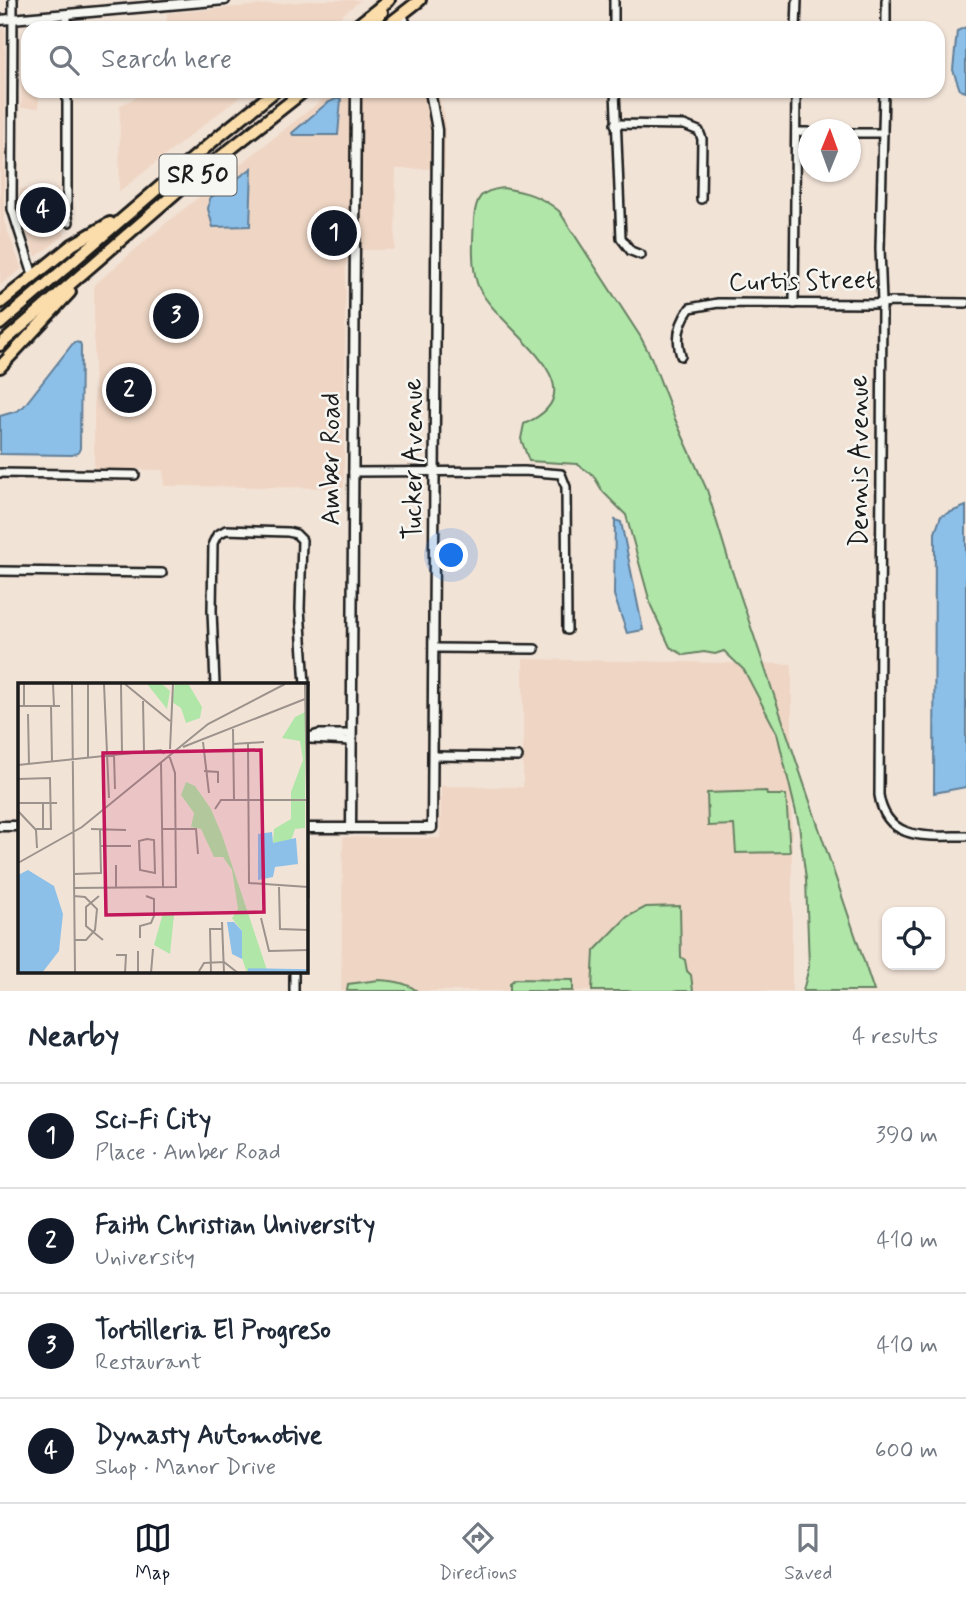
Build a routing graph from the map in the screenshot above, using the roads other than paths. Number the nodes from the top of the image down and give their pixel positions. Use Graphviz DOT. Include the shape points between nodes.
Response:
graph roads {
  1 [pos="13,0"];
  2 [pos="225,0"];
  3 [pos="391,0"];
  4 [pos="420,0"];
  5 [pos="614,0"];
  6 [pos="797,0"];
  7 [pos="886,0"];
  8 [pos="116,5"];
  9 [pos="373,6"];
  10 [pos="67,14"];
  11 [pos="402,14"];
  12 [pos="13,19"];
  13 [pos="0,20"];
  14 [pos="67,21"];
  15 [pos="360,21"];
  16 [pos="374,21"];
  17 [pos="393,21"];
  18 [pos="404,21"];
  19 [pos="614,21"];
  20 [pos="796,21"];
  21 [pos="886,21"];
  22 [pos="67,98"];
  23 [pos="266,98"];
  24 [pos="284,98"];
  25 [pos="295,98"];
  26 [pos="356,98"];
  27 [pos="430,98"];
  28 [pos="615,98"];
  29 [pos="796,98"];
  30 [pos="884,98"];
  31 [pos="267,120"];
  32 [pos="615,124"];
  33 [pos="796,132"];
  34 [pos="861,133"];
  35 [pos="883,133"];
  36 [pos="219,136"];
  37 [pos="180,190"];
  38 [pos="701,199"];
  39 [pos="131,212"];
  40 [pos="69,222"];
  41 [pos="641,255"];
  42 [pos="95,264"];
  43 [pos="33,275"];
  44 [pos="0,303"];
  45 [pos="882,303"];
  46 [pos="966,303"];
  47 [pos="794,304"];
  48 [pos="0,324"];
  49 [pos="0,345"];
  50 [pos="681,356"];
  51 [pos="0,367"];
  52 [pos="353,472"];
  53 [pos="435,472"];
  54 [pos="0,473"];
  55 [pos="135,475"];
  56 [pos="0,571"];
  57 [pos="162,573"];
  58 [pos="567,630"];
  59 [pos="434,648"];
  60 [pos="535,649"];
  61 [pos="215,683"];
  62 [pos="305,683"];
  63 [pos="351,738"];
  64 [pos="308,739"];
  65 [pos="433,757"];
  66 [pos="518,757"];
  67 [pos="0,826"];
  68 [pos="18,826"];
  69 [pos="308,828"];
  70 [pos="351,828"];
  71 [pos="966,836"];
  1 -- 12 [label="street"];
  2 -- 8 [label="street"];
  3 -- 9 [label="highway"];
  3 -- 16 [label="highway"];
  4 -- 11 [label="highway"];
  5 -- 19 [label="street"];
  6 -- 20 [label="street"];
  7 -- 21 [label="street"];
  8 -- 10 [label="street"];
  9 -- 15 [label="highway"];
  10 -- 12 [label="street"];
  10 -- 14 [label="street"];
  11 -- 17 [label="highway"];
  11 -- 18 [label="street"];
  12 -- 13 [label="street"];
  12 -- 43 [label="street" via="12,209"];
  22 -- 40 [label="street"];
  23 -- 36 [label="highway, SR 50"];
  24 -- 31 [label="highway" via="268,112"];
  25 -- 31 [label="highway, SR 50"];
  26 -- 52 [label="street, Amber Road"];
  27 -- 53 [label="street, Tucker Avenue" via="437,130"];
  28 -- 32 [label="street"];
  29 -- 33 [label="street"];
  30 -- 35 [label="street, Dennis Avenue"];
  31 -- 37 [label="highway, SR 50"];
  32 -- 38 [label="street" via="684,125 699,131"];
  32 -- 41 [label="street" via="621,238"];
  33 -- 47 [label="street"];
  34 -- 35 [label="street"];
  35 -- 45 [label="street, Dennis Avenue"];
  36 -- 37 [label="highway"];
  36 -- 39 [label="highway, SR 50"];
  37 -- 42 [label="highway, SR 50"];
  39 -- 43 [label="highway" via="72,245"];
  39 -- 48 [label="highway, SR 50"];
  42 -- 49 [label="highway, SR 50"];
  42 -- 51 [label="highway"];
  43 -- 44 [label="highway"];
  45 -- 46 [label="street, Curtis Street"];
  45 -- 47 [label="street, Curtis Street"];
  45 -- 71 [label="street, Dennis Avenue" via="881,810 894,827 908,833"];
  47 -- 50 [label="street, Curtis Street" via="718,303 690,308 679,329"];
  52 -- 53 [label="street"];
  52 -- 63 [label="street, Amber Road"];
  53 -- 58 [label="street" via="561,474 566,487"];
  53 -- 59 [label="street, Tucker Avenue"];
  54 -- 55 [label="street"];
  56 -- 57 [label="street"];
  59 -- 60 [label="street"];
  59 -- 65 [label="street, Tucker Avenue"];
  61 -- 62 [label="street" via="214,543 226,530 288,532 302,540"];
  63 -- 64 [label="street"];
  63 -- 70 [label="street, Amber Road"];
  65 -- 66 [label="street"];
  65 -- 70 [label="street, Tucker Avenue" via="432,828"];
  67 -- 68 [label="street"];
  69 -- 70 [label="street"];
}
